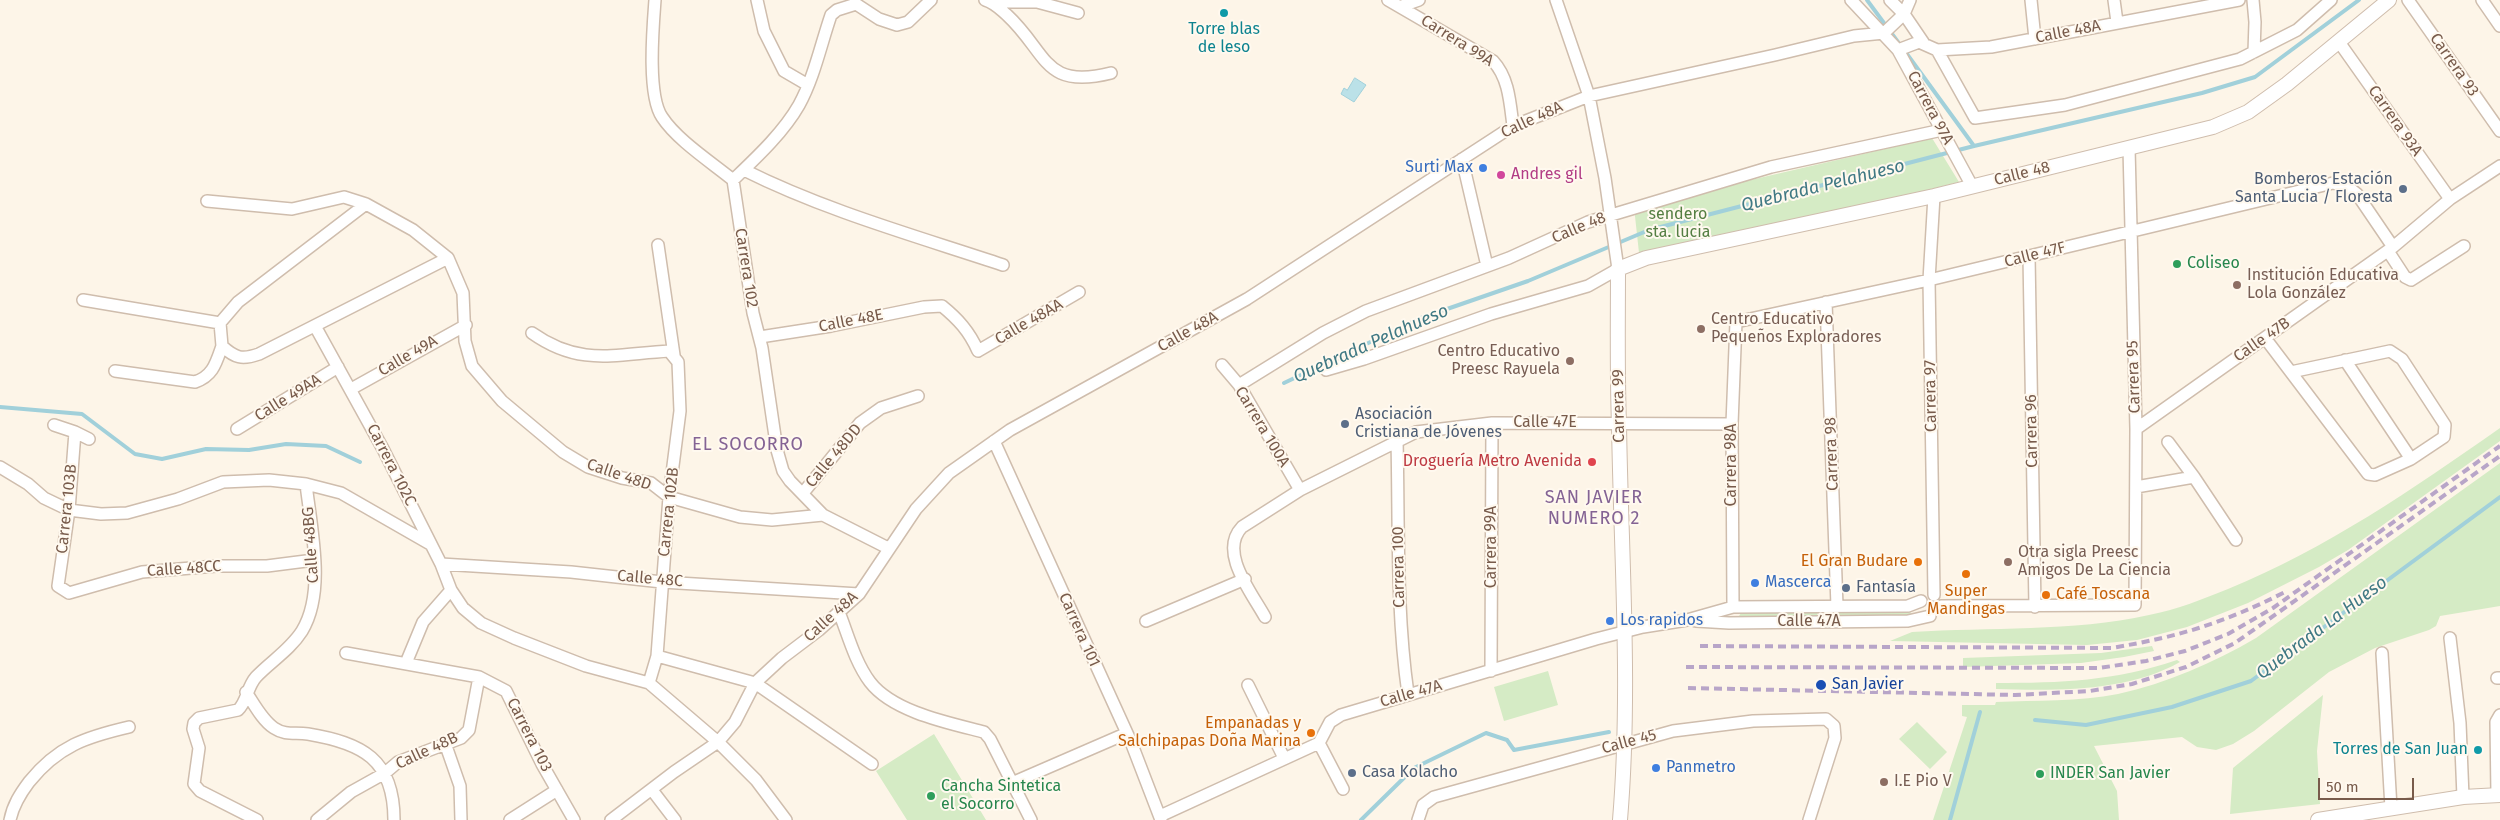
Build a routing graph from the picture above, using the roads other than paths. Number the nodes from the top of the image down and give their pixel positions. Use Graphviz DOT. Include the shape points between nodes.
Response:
graph roads {
  1 [pos="655,0"];
  2 [pos="757,0"];
  3 [pos="932,0"];
  4 [pos="1388,0"];
  5 [pos="1418,0"];
  6 [pos="1556,0"];
  7 [pos="1851,0"];
  8 [pos="1890,0"];
  9 [pos="1910,0"];
  10 [pos="2030,0"];
  11 [pos="2114,0"];
  12 [pos="2200,0"];
  13 [pos="2239,0"];
  14 [pos="2253,0"];
  15 [pos="2331,0"];
  16 [pos="2389,0"];
  17 [pos="2408,0"];
  18 [pos="2482,0"];
  19 [pos="989,1"];
  20 [pos="1036,1"];
  21 [pos="1402,6"];
  22 [pos="2210,7"];
  23 [pos="1078,13"];
  24 [pos="1903,15"];
  25 [pos="2117,22"];
  26 [pos="2500,26"];
  27 [pos="1885,32"];
  28 [pos="2035,39"];
  29 [pos="1921,42"];
  30 [pos="2339,42"];
  31 [pos="1900,49"];
  32 [pos="1937,50"];
  33 [pos="2254,52"];
  34 [pos="1111,73"];
  35 [pos="808,85"];
  36 [pos="1589,96"];
  37 [pos="1513,126"];
  38 [pos="1942,130"];
  39 [pos="2500,131"];
  40 [pos="2129,148"];
  41 [pos="1462,158"];
  42 [pos="2500,166"];
  43 [pos="744,170"];
  44 [pos="733,180"];
  45 [pos="1972,186"];
  46 [pos="1934,196"];
  47 [pos="2450,199"];
  48 [pos="207,201"];
  49 [pos="366,204"];
  50 [pos="1611,219"];
  51 [pos="2130,231"];
  52 [pos="658,245"];
  53 [pos="2464,246"];
  54 [pos="2390,249"];
  55 [pos="2029,256"];
  56 [pos="448,258"];
  57 [pos="1003,265"];
  58 [pos="1487,266"];
  59 [pos="1618,266"];
  60 [pos="1929,280"];
  61 [pos="1079,292"];
  62 [pos="83,300"];
  63 [pos="1826,302"];
  64 [pos="942,306"];
  65 [pos="1736,322"];
  66 [pos="220,323"];
  67 [pos="466,325"];
  68 [pos="315,326"];
  69 [pos="532,333"];
  70 [pos="760,337"];
  71 [pos="2265,338"];
  72 [pos="222,346"];
  73 [pos="674,355"];
  74 [pos="2345,360"];
  75 [pos="1222,365"];
  76 [pos="338,366"];
  77 [pos="1326,370"];
  78 [pos="115,371"];
  79 [pos="2291,372"];
  80 [pos="1239,385"];
  81 [pos="351,389"];
  82 [pos="918,396"];
  83 [pos="1492,422"];
  84 [pos="1618,423"];
  85 [pos="1732,424"];
  86 [pos="54,425"];
  87 [pos="237,429"];
  88 [pos="2136,429"];
  89 [pos="75,432"];
  90 [pos="89,439"];
  91 [pos="1397,440"];
  92 [pos="994,441"];
  93 [pos="2168,442"];
  94 [pos="2411,459"];
  95 [pos="0,467"];
  96 [pos="2194,477"];
  97 [pos="306,484"];
  98 [pos="2136,487"];
  99 [pos="1300,490"];
  100 [pos="804,493"];
  101 [pos="669,497"];
  102 [pos="69,510"];
  103 [pos="823,514"];
  104 [pos="2236,540"];
  105 [pos="431,544"];
  106 [pos="888,548"];
  107 [pos="314,560"];
  108 [pos="441,564"];
  109 [pos="1245,579"];
  110 [pos="662,582"];
  111 [pos="58,586"];
  112 [pos="451,590"];
  113 [pos="859,594"];
  114 [pos="1934,595"];
  115 [pos="1921,601"];
  116 [pos="1837,606"];
  117 [pos="1941,606"];
  118 [pos="1733,607"];
  119 [pos="2035,607"];
  120 [pos="839,612"];
  121 [pos="1930,616"];
  122 [pos="1265,617"];
  123 [pos="1687,620"];
  124 [pos="1146,621"];
  125 [pos="1625,632"];
  126 [pos="2450,638"];
  127 [pos="346,653"];
  128 [pos="2382,653"];
  129 [pos="656,656"];
  130 [pos="406,663"];
  131 [pos="1491,671"];
  132 [pos="479,677"];
  133 [pos="649,683"];
  134 [pos="755,683"];
  135 [pos="1248,685"];
  136 [pos="246,692"];
  137 [pos="1408,694"];
  138 [pos="2500,715"];
  139 [pos="129,727"];
  140 [pos="1125,734"];
  141 [pos="718,742"];
  142 [pos="445,743"];
  143 [pos="1319,743"];
  144 [pos="1625,743"];
  145 [pos="1284,758"];
  146 [pos="872,764"];
  147 [pos="385,773"];
  148 [pos="1012,783"];
  149 [pos="1343,789"];
  150 [pos="557,790"];
  151 [pos="652,790"];
  152 [pos="2498,795"];
  153 [pos="2463,797"];
  154 [pos="2390,808"];
  155 [pos="1160,818"];
  156 [pos="10,820"];
  157 [pos="257,820"];
  158 [pos="317,820"];
  159 [pos="394,820"];
  160 [pos="461,820"];
  161 [pos="510,820"];
  162 [pos="574,820"];
  163 [pos="611,820"];
  164 [pos="675,820"];
  165 [pos="786,820"];
  166 [pos="1032,820"];
  167 [pos="1418,820"];
  168 [pos="1620,820"];
  169 [pos="1809,820"];
  170 [pos="2318,820"];
  1 -- 44 [label="street" via="654,96 661,115 670,127"];
  2 -- 35 [label="street" via="764,31 784,71"];
  3 -- 35 [label="street" via="897,25 856,4 837,10 830,15"];
  4 -- 21 [label="street, Carrera 99A"];
  5 -- 21 [label="street"];
  6 -- 36 [label="street, Carrera 99"];
  7 -- 27 [label="street, Carrera 97A"];
  8 -- 24 [label="street"];
  9 -- 24 [label="street"];
  10 -- 28 [label="street"];
  11 -- 25 [label="street"];
  12 -- 22 [label="street"];
  13 -- 22 [label="street, Calle 48A"];
  14 -- 33 [label="street"];
  15 -- 33 [label="street" via="2297,30"];
  16 -- 30 [label="street, Calle 48"];
  17 -- 39 [label="street, Carrera 93"];
  18 -- 26 [label="street"];
  19 -- 20 [label="street"];
  19 -- 34 [label="street" via="1019,26 1047,64 1059,72 1074,78"];
  20 -- 23 [label="street"];
  21 -- 37 [label="street, Carrera 99A" via="1498,67 1508,94"];
  22 -- 25 [label="street, Calle 48A"];
  24 -- 27 [label="street"];
  24 -- 29 [label="street"];
  25 -- 28 [label="street, Calle 48A"];
  27 -- 31 [label="street, Carrera 97A"];
  27 -- 36 [label="street, Calle 48A" via="1854,36"];
  28 -- 32 [label="street, Calle 48A" via="1992,47"];
  29 -- 31 [label="street"];
  29 -- 32 [label="street"];
  30 -- 40 [label="street, Calle 48" via="2248,112 2213,127"];
  30 -- 47 [label="street, Carrera 93A"];
  31 -- 38 [label="street, Carrera 97A"];
  32 -- 33 [label="street" via="1975,118 2065,105 2231,62"];
  35 -- 43 [label="street" via="791,117"];
  36 -- 37 [label="street, Calle 48A"];
  36 -- 50 [label="street, Carrera 99"];
  37 -- 41 [label="street, Calle 48A"];
  38 -- 45 [label="street, Carrera 97A"];
  38 -- 50 [label="street, Calle 48" via="1771,167"];
  40 -- 45 [label="street, Calle 48"];
  40 -- 51 [label="street, Carrera 95"];
  41 -- 58 [label="street"];
  41 -- 92 [label="street, Calle 48A" via="1247,299"];
  42 -- 47 [label="street, Calle 47B"];
  43 -- 44 [label="street"];
  43 -- 57 [label="street" via="852,215"];
  44 -- 70 [label="street, Carrera 102" via="753,313"];
  45 -- 46 [label="street, Calle 48"];
  46 -- 59 [label="street, Calle 48" via="1731,238"];
  46 -- 60 [label="street, Carrera 97"];
  47 -- 54 [label="street, Calle 47B"];
  48 -- 49 [label="street" via="292,209 344,197"];
  49 -- 56 [label="street" via="406,226"];
  49 -- 66 [label="street" via="238,302"];
  50 -- 58 [label="street, Calle 48"];
  50 -- 59 [label="street, Carrera 99"];
  51 -- 54 [label="street, Calle 47F" via="2333,183 2347,186 2357,194"];
  51 -- 55 [label="street, Calle 47F"];
  51 -- 88 [label="street, Carrera 95"];
  52 -- 73 [label="street, Carrera 102B"];
  53 -- 54 [label="street" via="2411,280 2405,277"];
  54 -- 71 [label="street, Calle 47B"];
  55 -- 60 [label="street, Calle 47F"];
  55 -- 119 [label="street, Carrera 96"];
  56 -- 67 [label="street, Calle 48D" via="462,293"];
  56 -- 68 [label="street"];
  58 -- 80 [label="street, Calle 48" via="1366,311"];
  59 -- 77 [label="street" via="1588,286 1491,314"];
  59 -- 84 [label="street, Carrera 99"];
  60 -- 63 [label="street, Calle 47F"];
  60 -- 114 [label="street, Carrera 97"];
  61 -- 64 [label="street, Calle 48AA" via="978,350 959,320"];
  62 -- 66 [label="street"];
  63 -- 65 [label="street, Calle 47F"];
  63 -- 116 [label="street, Carrera 98"];
  64 -- 70 [label="street, Calle 48E"];
  65 -- 85 [label="street, Carrera 98A"];
  66 -- 72 [label="street"];
  67 -- 81 [label="street, Calle 49A"];
  67 -- 101 [label="street, Calle 48D" via="465,341 472,366 517,415 563,452 588,467 651,483"];
  68 -- 72 [label="street" via="246,359 238,358"];
  68 -- 76 [label="street, Carrera 102C"];
  69 -- 73 [label="street" via="567,352 593,357 669,351"];
  70 -- 100 [label="street, Carrera 102" via="778,456 786,476"];
  71 -- 79 [label="street"];
  71 -- 88 [label="street, Calle 47B"];
  72 -- 78 [label="street" via="213,372 195,382"];
  73 -- 101 [label="street, Carrera 102B" via="678,362 680,411"];
  74 -- 79 [label="street"];
  74 -- 94 [label="street"];
  74 -- 94 [label="street" via="2390,351 2402,359 2445,425 2444,437"];
  75 -- 80 [label="street, Carrera 100A"];
  76 -- 81 [label="street, Carrera 102C"];
  76 -- 87 [label="street, Calle 49AA"];
  79 -- 94 [label="street" via="2368,474 2374,475"];
  80 -- 99 [label="street, Carrera 100A"];
  81 -- 105 [label="street, Carrera 102C"];
  82 -- 100 [label="street, Calle 48DD" via="881,408 860,423"];
  83 -- 84 [label="street, Calle 47E"];
  83 -- 91 [label="street, Calle 47E" via="1416,432"];
  83 -- 131 [label="street, Carrera 99A"];
  84 -- 85 [label="street, Calle 47E"];
  84 -- 125 [label="street, Carrera 99"];
  85 -- 118 [label="street, Carrera 98A"];
  86 -- 89 [label="street"];
  88 -- 98 [label="street, Carrera 95"];
  89 -- 90 [label="street"];
  89 -- 102 [label="street, Carrera 103B"];
  91 -- 99 [label="street, Calle 47E"];
  91 -- 137 [label="street, Carrera 100" via="1400,612"];
  92 -- 106 [label="street, Calle 48A" via="949,473 916,509"];
  92 -- 140 [label="street, Carrera 101"];
  93 -- 96 [label="street"];
  95 -- 102 [label="street" via="44,498"];
  96 -- 98 [label="street"];
  96 -- 104 [label="street"];
  97 -- 102 [label="street" via="239,479 127,513"];
  97 -- 105 [label="street" via="341,493"];
  97 -- 107 [label="street, Calle 48BG"];
  98 -- 119 [label="street, Carrera 95" via="2135,606"];
  99 -- 109 [label="street, Calle 47E" via="1236,534 1233,550"];
  100 -- 103 [label="street, Carrera 102"];
  101 -- 103 [label="street, Calle 48D" via="749,518 772,520"];
  101 -- 110 [label="street, Carrera 102B"];
  102 -- 111 [label="street, Carrera 103B"];
  103 -- 106 [label="street, Carrera 102"];
  105 -- 108 [label="street, Carrera 102C"];
  106 -- 113 [label="street, Calle 48A"];
  107 -- 111 [label="street, Calle 48CC" via="267,566 142,572 69,593"];
  107 -- 136 [label="street, Calle 48BG" via="312,609 301,632 255,678"];
  108 -- 110 [label="street, Calle 48C" via="571,572"];
  108 -- 112 [label="street"];
  109 -- 122 [label="street"];
  109 -- 124 [label="street"];
  110 -- 113 [label="street, Calle 48C"];
  110 -- 129 [label="street, Carrera 102B"];
  112 -- 130 [label="street" via="423,622"];
  112 -- 133 [label="street" via="463,608 481,623 586,666"];
  113 -- 120 [label="street, Calle 48A"];
  114 -- 115 [label="street"];
  114 -- 117 [label="street"];
  115 -- 116 [label="street, Calle 47A" via="1908,606"];
  115 -- 121 [label="street" via="1920,609"];
  116 -- 118 [label="street, Calle 47A"];
  117 -- 119 [label="street"];
  117 -- 121 [label="street" via="1938,613"];
  118 -- 123 [label="street, Calle 47A"];
  120 -- 134 [label="street, Calle 48A"];
  120 -- 148 [label="street" via="857,658 877,690 896,703 920,713 984,732"];
  121 -- 123 [label="street, Calle 47A" via="1908,621 1860,622 1729,623"];
  123 -- 125 [label="street, Calle 47A"];
  125 -- 131 [label="street, Calle 47A"];
  125 -- 144 [label="street, Carrera 99"];
  126 -- 153 [label="street" via="2460,723"];
  127 -- 130 [label="street, Carrera 103"];
  128 -- 154 [label="street"];
  129 -- 133 [label="street, Carrera 102B"];
  129 -- 134 [label="street"];
  130 -- 132 [label="street, Carrera 103"];
  131 -- 137 [label="street, Calle 47A"];
  132 -- 142 [label="street, Calle 48B" via="468,730 461,738"];
  132 -- 150 [label="street, Carrera 103" via="506,691"];
  133 -- 141 [label="street"];
  134 -- 141 [label="street, Calle 48A" via="735,722"];
  134 -- 146 [label="street"];
  135 -- 145 [label="street"];
  136 -- 147 [label="street" via="274,728 290,735 322,736 359,747"];
  136 -- 157 [label="street, Calle 48BG" via="243,706 238,710 199,718 194,723 199,748 194,784 200,791"];
  137 -- 143 [label="street, Calle 47A" via="1341,715 1330,722"];
  138 -- 152 [label="street" via="2496,722"];
  139 -- 156 [label="street" via="94,735 69,746 43,765 19,795"];
  140 -- 148 [label="street"];
  140 -- 155 [label="street, Carrera 101"];
  141 -- 151 [label="street, Calle 48A"];
  141 -- 165 [label="street" via="756,780"];
  142 -- 147 [label="street, Calle 48B" via="398,762"];
  142 -- 160 [label="street" via="460,786"];
  143 -- 145 [label="street"];
  143 -- 149 [label="street"];
  144 -- 167 [label="street, Calle 45" via="1434,797 1423,805"];
  144 -- 168 [label="street, Carrera 99"];
  144 -- 169 [label="street, Calle 45" via="1673,731 1753,721 1826,719 1832,722 1835,731"];
  145 -- 155 [label="street"];
  147 -- 158 [label="street, Calle 48B" via="351,792"];
  147 -- 159 [label="street" via="394,798"];
  148 -- 166 [label="street"];
  150 -- 161 [label="street"];
  150 -- 162 [label="street, Carrera 103"];
  151 -- 163 [label="street, Calle 48A"];
  151 -- 164 [label="street"];
  152 -- 153 [label="street"];
  153 -- 154 [label="street"];
  154 -- 170 [label="street"];
}
